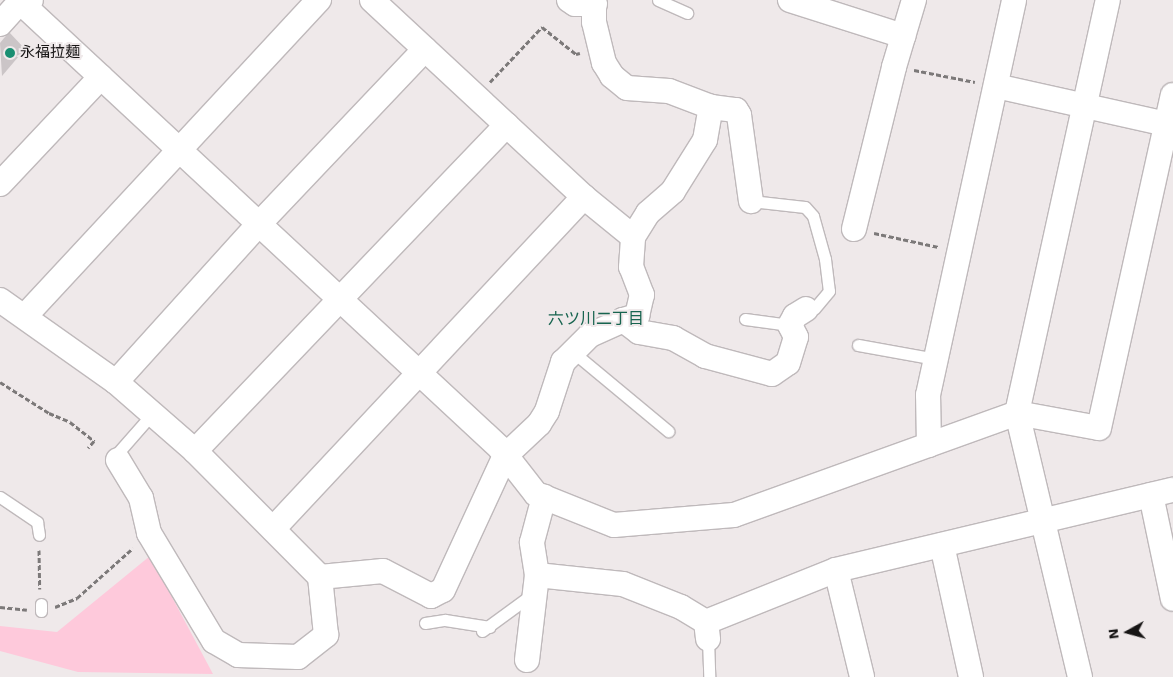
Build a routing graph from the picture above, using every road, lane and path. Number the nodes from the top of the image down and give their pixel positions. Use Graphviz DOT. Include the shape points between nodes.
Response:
graph roads {
  1 [pos="319,0"];
  2 [pos="372,0"];
  3 [pos="569,0"];
  4 [pos="658,0"];
  5 [pos="790,0"];
  6 [pos="914,0"];
  7 [pos="1014,0"];
  8 [pos="1108,0"];
  9 [pos="23,1"];
  10 [pos="594,2"];
  11 [pos="397,10"];
  12 [pos="687,13"];
  13 [pos="0,24"];
  14 [pos="903,36"];
  15 [pos="425,49"];
  16 [pos="576,54"];
  17 [pos="894,67"];
  18 [pos="101,77"];
  19 [pos="491,81"];
  20 [pos="996,86"];
  21 [pos="1173,95"];
  22 [pos="1085,106"];
  23 [pos="711,107"];
  24 [pos="1166,124"];
  25 [pos="506,125"];
  26 [pos="179,150"];
  27 [pos="0,184"];
  28 [pos="584,197"];
  29 [pos="751,200"];
  30 [pos="259,224"];
  31 [pos="854,228"];
  32 [pos="634,237"];
  33 [pos="959,251"];
  34 [pos="0,300"];
  35 [pos="340,300"];
  36 [pos="803,314"];
  37 [pos="25,316"];
  38 [pos="745,319"];
  39 [pos="623,320"];
  40 [pos="858,345"];
  41 [pos="573,352"];
  42 [pos="936,359"];
  43 [pos="420,374"];
  44 [pos="0,382"];
  45 [pos="116,382"];
  46 [pos="1017,413"];
  47 [pos="152,414"];
  48 [pos="668,430"];
  49 [pos="929,445"];
  50 [pos="88,448"];
  51 [pos="195,451"];
  52 [pos="506,456"];
  53 [pos="118,460"];
  54 [pos="1162,492"];
  55 [pos="0,497"];
  56 [pos="544,498"];
  57 [pos="1043,521"];
  58 [pos="273,528"];
  59 [pos="150,533"];
  60 [pos="39,535"];
  61 [pos="942,545"];
  62 [pos="836,570"];
  63 [pos="320,577"];
  64 [pos="536,584"];
  65 [pos="1173,599"];
  66 [pos="0,607"];
  67 [pos="41,608"];
  68 [pos="425,623"];
  69 [pos="707,630"];
  70 [pos="527,660"];
  71 [pos="709,677"];
  72 [pos="862,677"];
  73 [pos="971,677"];
  74 [pos="1080,677"];
  1 -- 26 [label="street"];
  2 -- 11 [label="street"];
  3 -- 10 [label="street" via="575,4"];
  4 -- 12 [label="lane"];
  5 -- 14 [label="street"];
  6 -- 14 [label="street"];
  7 -- 20 [label="street"];
  8 -- 22 [label="street"];
  9 -- 13 [label="street"];
  9 -- 18 [label="street"];
  10 -- 23 [label="street" via="594,22 604,63 612,76 627,88 669,91"];
  11 -- 15 [label="street"];
  14 -- 17 [label="street"];
  15 -- 25 [label="street"];
  15 -- 30 [label="street"];
  16 -- 19 [label="path" via="542,27"];
  17 -- 20 [label="path"];
  17 -- 31 [label="street"];
  18 -- 26 [label="street"];
  18 -- 27 [label="street"];
  20 -- 22 [label="street"];
  20 -- 33 [label="street"];
  21 -- 24 [label="street"];
  22 -- 24 [label="street"];
  22 -- 46 [label="street"];
  23 -- 29 [label="street" via="736,110 739,115"];
  23 -- 32 [label="street" via="705,140 673,191 648,212"];
  24 -- 46 [label="street" via="1099,428"];
  25 -- 28 [label="street"];
  25 -- 35 [label="street"];
  26 -- 30 [label="street"];
  26 -- 37 [label="street"];
  28 -- 32 [label="street"];
  28 -- 43 [label="street"];
  29 -- 36 [label="lane" via="805,206 813,216 825,259 829,291"];
  30 -- 35 [label="street"];
  30 -- 45 [label="street"];
  31 -- 33 [label="path"];
  32 -- 39 [label="street" via="631,267 642,295 637,316"];
  33 -- 42 [label="street"];
  34 -- 37 [label="street"];
  35 -- 43 [label="street"];
  35 -- 51 [label="street"];
  36 -- 38 [label="lane"];
  36 -- 39 [label="street" via="788,363 772,374 705,356 673,338 639,332"];
  37 -- 45 [label="street"];
  39 -- 41 [label="street" via="590,335"];
  40 -- 42 [label="lane"];
  41 -- 48 [label="lane"];
  41 -- 52 [label="street" via="563,362 547,411 539,424"];
  42 -- 49 [label="street" via="928,395"];
  43 -- 52 [label="street"];
  43 -- 58 [label="street"];
  44 -- 50 [label="path" via="49,413 70,422 94,441"];
  45 -- 47 [label="street"];
  46 -- 49 [label="street"];
  46 -- 57 [label="street"];
  47 -- 51 [label="street"];
  47 -- 53 [label="lane" via="116,455"];
  49 -- 56 [label="street" via="734,515 614,525"];
  51 -- 58 [label="street"];
  52 -- 56 [label="street" via="536,494"];
  52 -- 63 [label="street" via="443,590 431,596 383,571"];
  53 -- 59 [label="street" via="141,498"];
  54 -- 57 [label="street"];
  54 -- 65 [label="street"];
  55 -- 60 [label="lane" via="37,522"];
  56 -- 64 [label="street" via="532,542"];
  57 -- 61 [label="street"];
  57 -- 74 [label="street"];
  58 -- 63 [label="street"];
  59 -- 63 [label="street" via="214,641 238,654 298,658 326,635"];
  59 -- 67 [label="path" via="77,598"];
  60 -- 67 [label="path"];
  61 -- 62 [label="street"];
  61 -- 73 [label="street"];
  62 -- 69 [label="street"];
  62 -- 72 [label="street"];
  64 -- 68 [label="lane" via="485,629 445,620"];
  64 -- 69 [label="street" via="623,584 681,607"];
  64 -- 70 [label="street"];
  66 -- 67 [label="path"];
  69 -- 71 [label="lane"];
}
